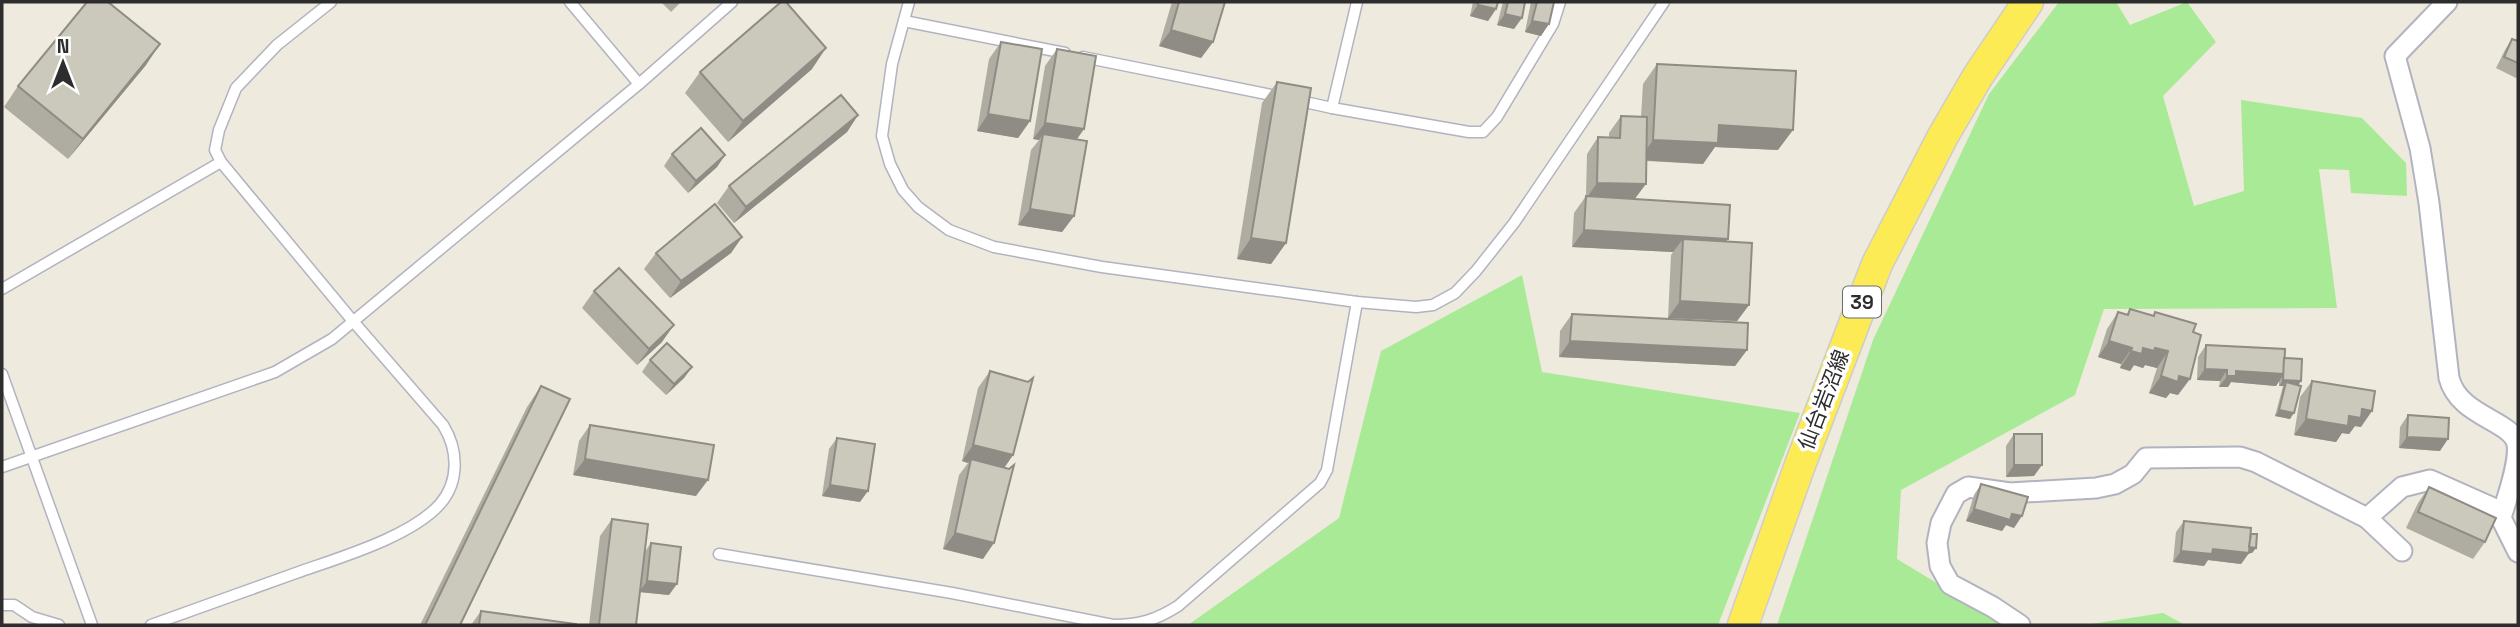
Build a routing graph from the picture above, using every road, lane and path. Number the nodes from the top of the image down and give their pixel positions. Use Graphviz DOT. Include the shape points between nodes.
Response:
graph roads {
  1 [pos="331,2"];
  2 [pos="570,2"];
  3 [pos="732,2"];
  4 [pos="909,2"];
  5 [pos="1357,2"];
  6 [pos="1560,2"];
  7 [pos="1664,2"];
  8 [pos="2028,2"];
  9 [pos="2447,2"];
  10 [pos="904,21"];
  11 [pos="639,84"];
  12 [pos="1332,108"];
  13 [pos="221,162"];
  14 [pos="2,289"];
  15 [pos="1357,302"];
  16 [pos="352,320"];
  17 [pos="2,374"];
  18 [pos="30,456"];
  19 [pos="2,467"];
  20 [pos="2502,512"];
  21 [pos="2367,519"];
  22 [pos="2402,551"];
  23 [pos="2518,552"];
  24 [pos="719,554"];
  25 [pos="2,605"];
  26 [pos="59,625"];
  27 [pos="92,625"];
  28 [pos="151,625"];
  29 [pos="1743,625"];
  30 [pos="2020,625"];
  1 -- 13 [label="lane" via="276,46 236,88 219,130 215,150"];
  2 -- 11 [label="lane"];
  3 -- 11 [label="lane"];
  4 -- 10 [label="lane"];
  5 -- 12 [label="lane"];
  6 -- 12 [label="lane" via="1553,24 1497,117 1483,132"];
  7 -- 15 [label="lane" via="1514,223 1455,293 1433,305 1416,307"];
  8 -- 29 [label="main road, 仙台岩沼線 / 39" via="1943,136 1877,264"];
  9 -- 20 [label="street" via="2395,56 2428,192 2451,386 2467,407 2509,432 2517,444"];
  10 -- 12 [label="lane"];
  10 -- 15 [label="lane" via="892,64 882,136 902,190 949,230 994,247 1102,267"];
  11 -- 16 [label="lane"];
  13 -- 14 [label="lane"];
  13 -- 16 [label="lane"];
  15 -- 24 [label="lane" via="1327,470 1320,483 1161,617 1139,625 1113,625"];
  16 -- 18 [label="lane" via="332,339 275,372"];
  16 -- 28 [label="lane" via="443,425 451,439 455,472 450,488 412,527"];
  17 -- 18 [label="lane"];
  18 -- 19 [label="lane"];
  18 -- 27 [label="lane"];
  20 -- 21 [label="street" via="2431,481 2402,487"];
  20 -- 23 [label="street" via="2501,519"];
  21 -- 22 [label="street"];
  21 -- 30 [label="street" via="2241,457 2146,458 2133,474 2096,488 2010,493 1968,487 1956,494 1941,523 1937,543 1940,566 1950,584"];
  25 -- 26 [label="lane" via="13,605"];
}
